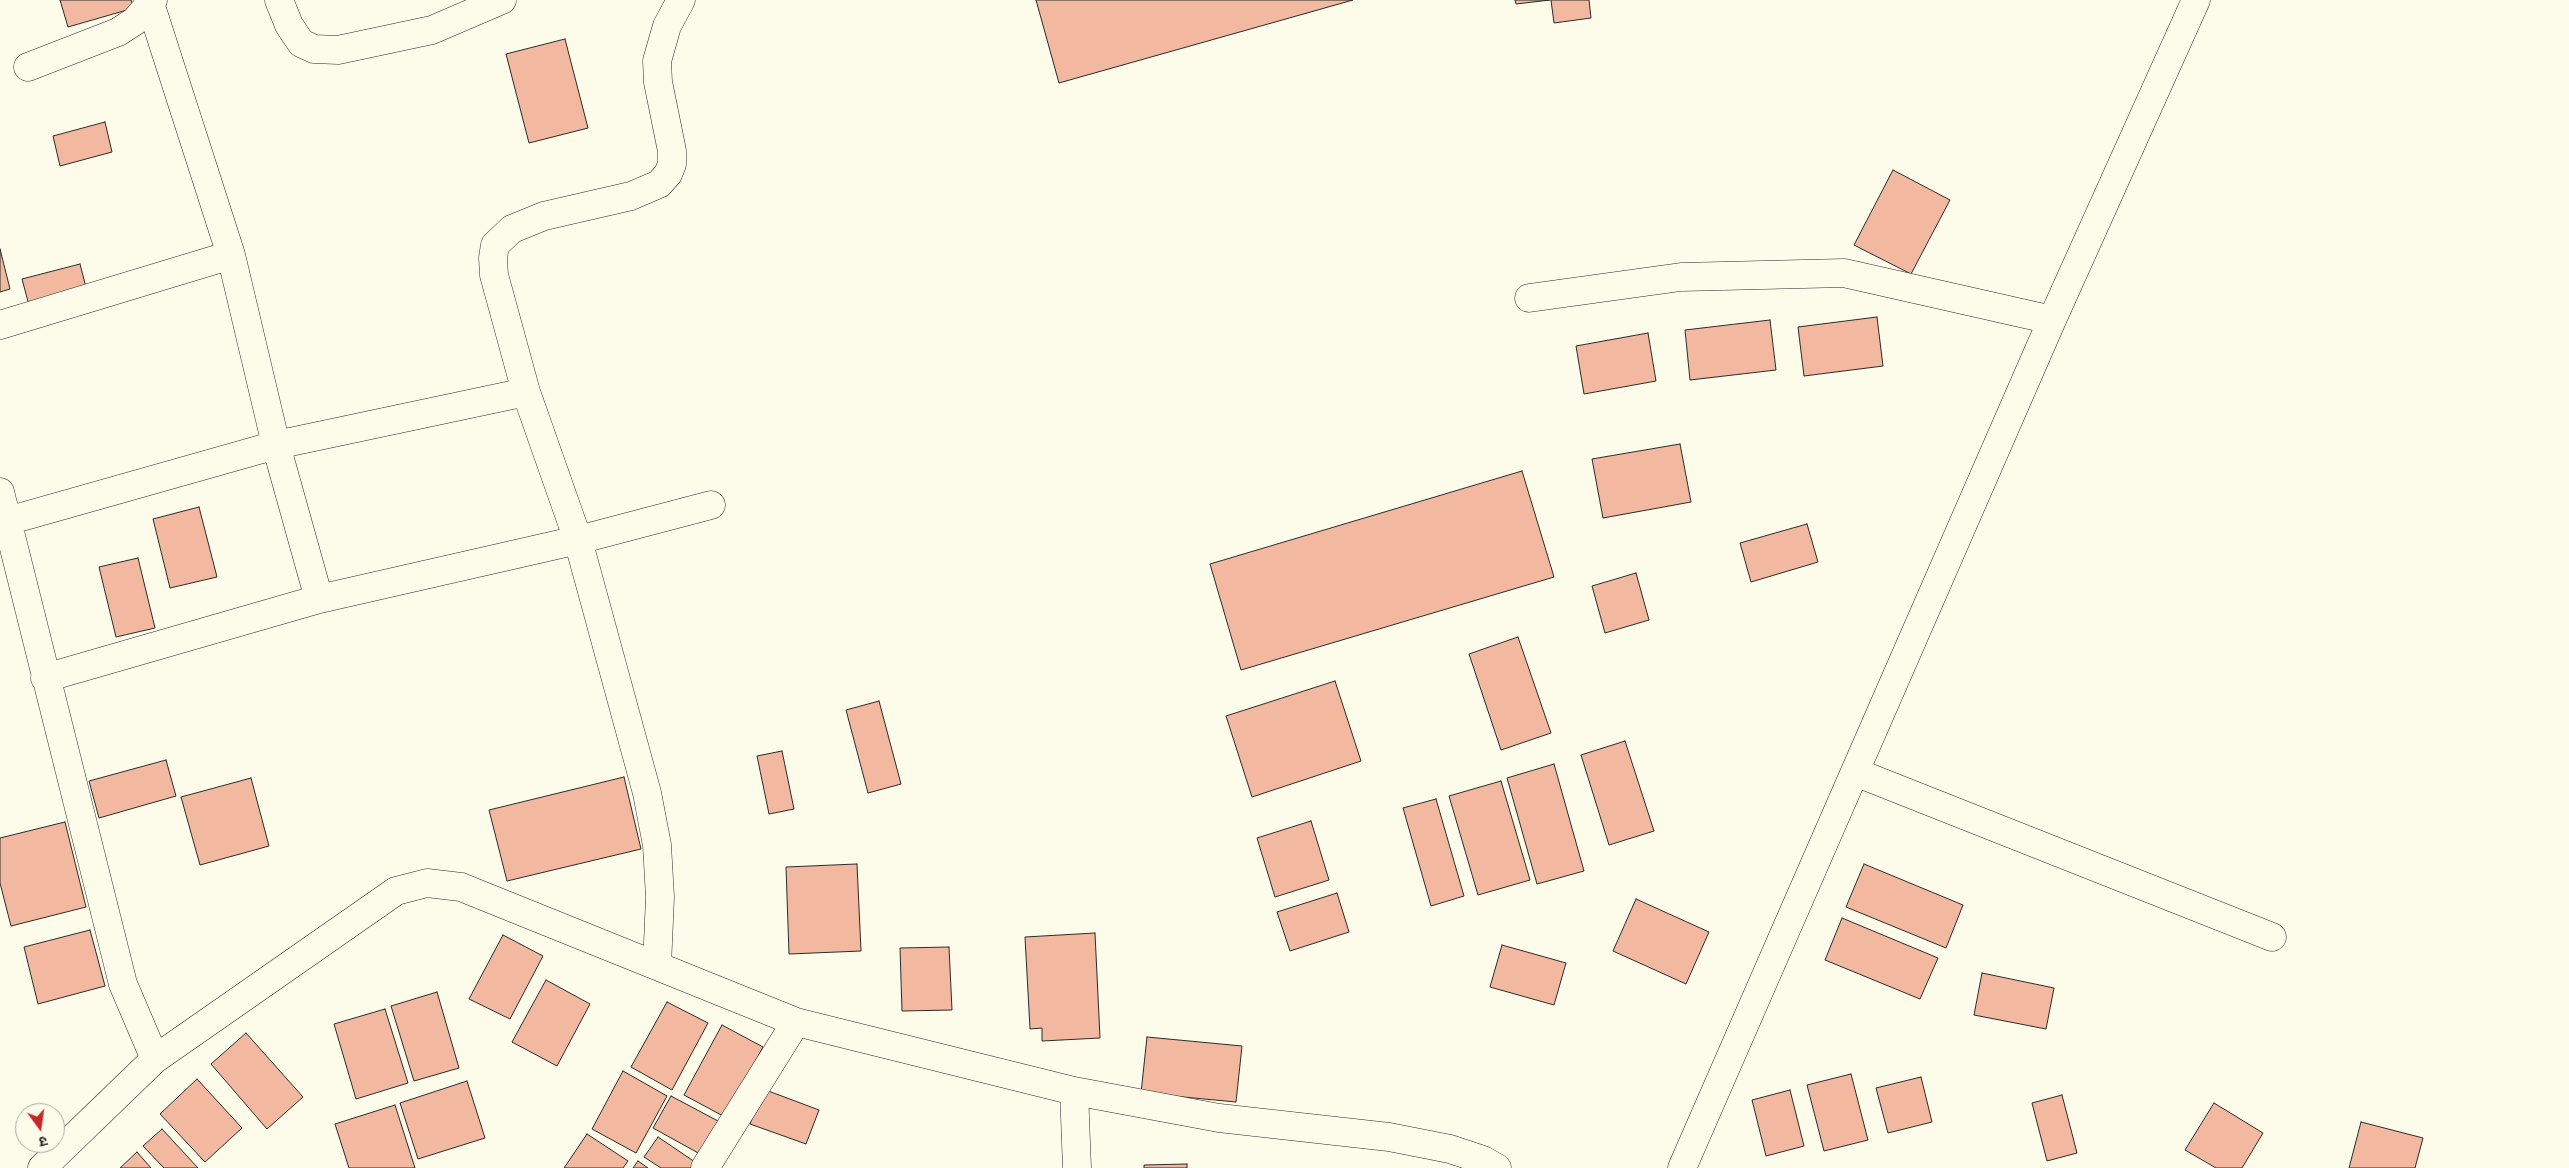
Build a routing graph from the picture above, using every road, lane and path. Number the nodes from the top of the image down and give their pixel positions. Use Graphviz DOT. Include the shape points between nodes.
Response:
graph roads {
  1 [pos="279,0"];
  2 [pos="502,0"];
  3 [pos="682,0"];
  4 [pos="2196,0"];
  5 [pos="152,1"];
  6 [pos="28,67"];
  7 [pos="231,255"];
  8 [pos="1529,298"];
  9 [pos="2052,320"];
  10 [pos="0,325"];
  11 [pos="526,392"];
  12 [pos="276,445"];
  13 [pos="0,492"];
  14 [pos="711,505"];
  15 [pos="3,522"];
  16 [pos="578,540"];
  17 [pos="319,599"];
  18 [pos="45,678"];
  19 [pos="1855,772"];
  20 [pos="2272,937"];
  21 [pos="657,966"];
  22 [pos="796,1022"];
  23 [pos="155,1059"];
  24 [pos="1074,1091"];
  25 [pos="42,1168"];
  26 [pos="705,1168"];
  27 [pos="1077,1168"];
  28 [pos="1497,1168"];
  29 [pos="1682,1168"];
  1 -- 2 [label="street" via="301,43 314,50 338,50 432,30"];
  3 -- 11 [label="street" via="667,26 657,61 672,151 668,174 659,184 631,196 544,216 512,229 495,245 494,275"];
  4 -- 9 [label="street"];
  5 -- 6 [label="street" via="135,21 118,32"];
  5 -- 7 [label="street"];
  7 -- 10 [label="street"];
  7 -- 12 [label="street"];
  8 -- 9 [label="street" via="1681,277 1844,273"];
  9 -- 19 [label="street"];
  11 -- 12 [label="street"];
  11 -- 16 [label="street"];
  12 -- 15 [label="street"];
  12 -- 17 [label="street"];
  13 -- 15 [label="street"];
  14 -- 16 [label="street"];
  15 -- 18 [label="street"];
  16 -- 17 [label="street"];
  16 -- 21 [label="street" via="648,793 657,845 660,897"];
  17 -- 18 [label="street"];
  18 -- 23 [label="street" via="123,984"];
  19 -- 20 [label="street"];
  19 -- 29 [label="street"];
  21 -- 22 [label="street"];
  21 -- 23 [label="street" via="461,887 427,883 396,891"];
  22 -- 24 [label="street"];
  22 -- 26 [label="street"];
  23 -- 25 [label="street"];
  24 -- 27 [label="street"];
  24 -- 28 [label="street" via="1219,1118 1389,1137 1450,1149"];
}
